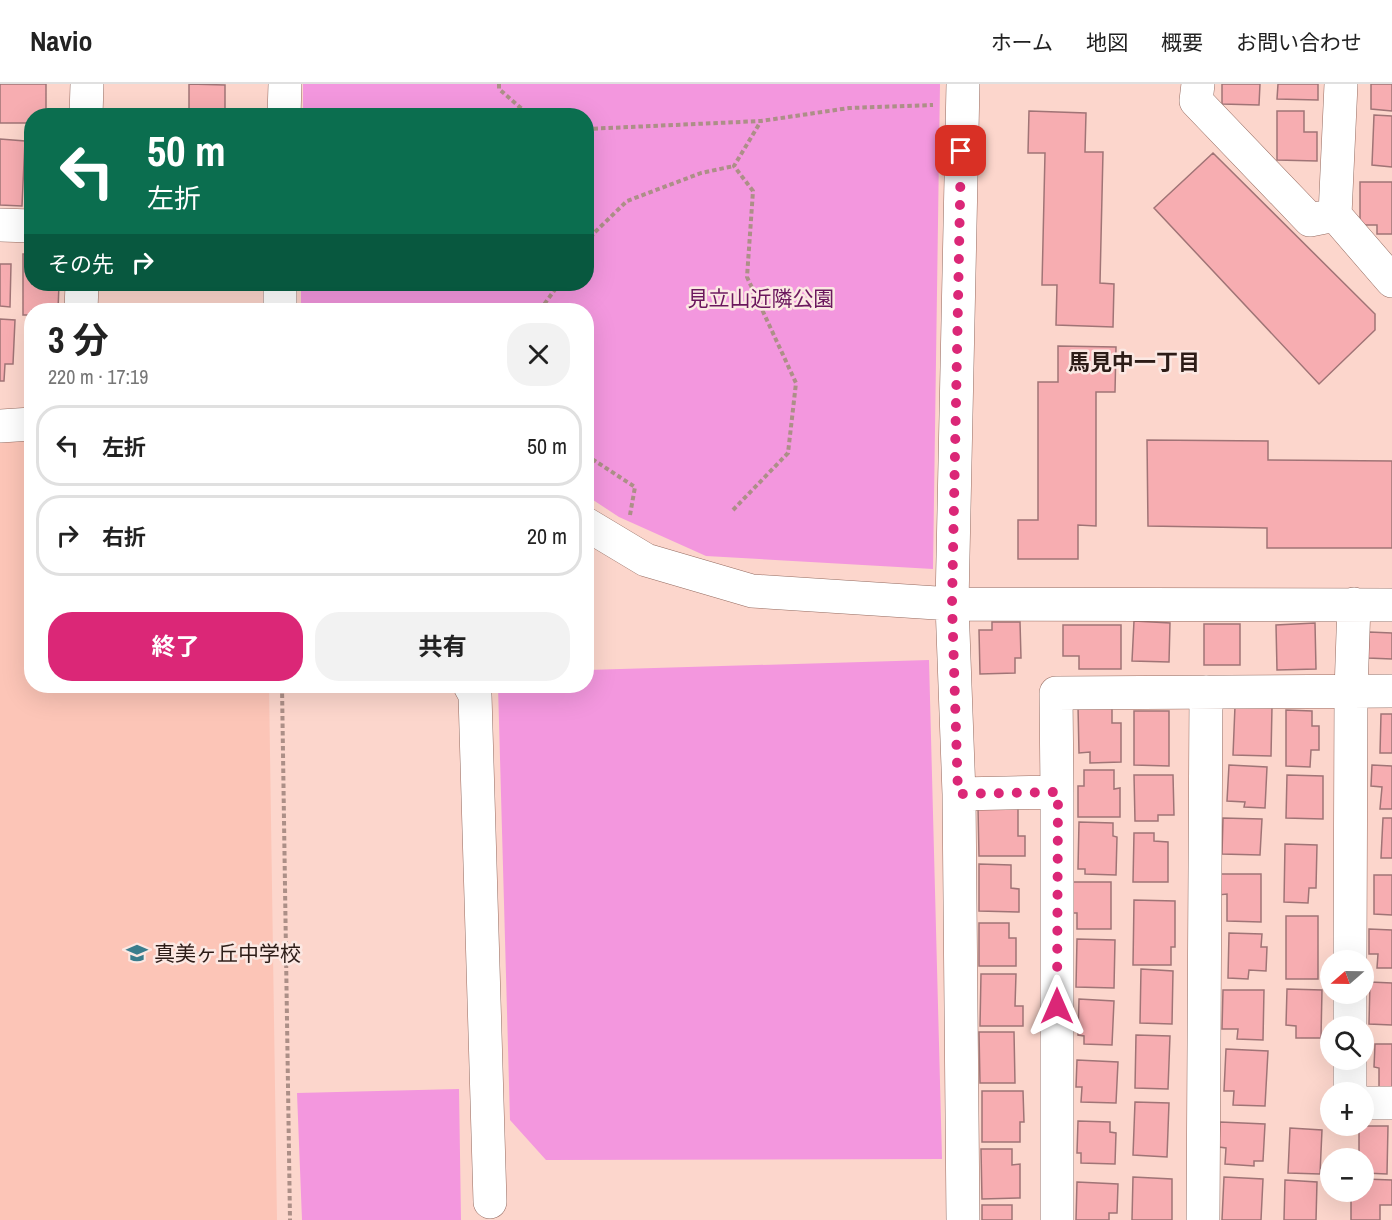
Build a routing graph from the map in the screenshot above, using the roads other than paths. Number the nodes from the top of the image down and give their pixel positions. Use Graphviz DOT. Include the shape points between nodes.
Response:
graph roads {
  1 [pos="87,84"];
  2 [pos="285,84"];
  3 [pos="1198,84"];
  4 [pos="1341,84"];
  5 [pos="962,94"];
  6 [pos="86,108"];
  7 [pos="284,108"];
  8 [pos="1335,215"];
  9 [pos="0,225"];
  10 [pos="24,226"];
  11 [pos="1392,281"];
  12 [pos="24,424"];
  13 [pos="0,426"];
  14 [pos="594,529"];
  15 [pos="952,604"];
  16 [pos="1354,604"];
  17 [pos="1392,605"];
  18 [pos="1351,691"];
  19 [pos="1392,691"];
  20 [pos="1206,692"];
  21 [pos="475,693"];
  22 [pos="1058,792"];
  23 [pos="958,794"];
  24 [pos="1350,950"];
  25 [pos="1374,1103"];
  26 [pos="1392,1103"];
  27 [pos="490,1202"];
  28 [pos="963,1220"];
  29 [pos="1057,1220"];
  30 [pos="1203,1220"];
  1 -- 6 [label="street"];
  2 -- 7 [label="street"];
  3 -- 8 [label="street" via="1196,101 1310,220"];
  4 -- 8 [label="street"];
  5 -- 15 [label="street"];
  8 -- 11 [label="street"];
  9 -- 10 [label="street"];
  12 -- 13 [label="street"];
  14 -- 15 [label="street" via="646,560 752,591"];
  15 -- 16 [label="street"];
  15 -- 23 [label="street"];
  16 -- 17 [label="street"];
  16 -- 18 [label="street"];
  18 -- 19 [label="street"];
  18 -- 20 [label="street"];
  18 -- 24 [label="street"];
  20 -- 22 [label="street" via="1056,693"];
  20 -- 30 [label="street"];
  21 -- 27 [label="street"];
  22 -- 23 [label="street"];
  22 -- 29 [label="street"];
  23 -- 28 [label="street"];
  25 -- 26 [label="street"];
}
